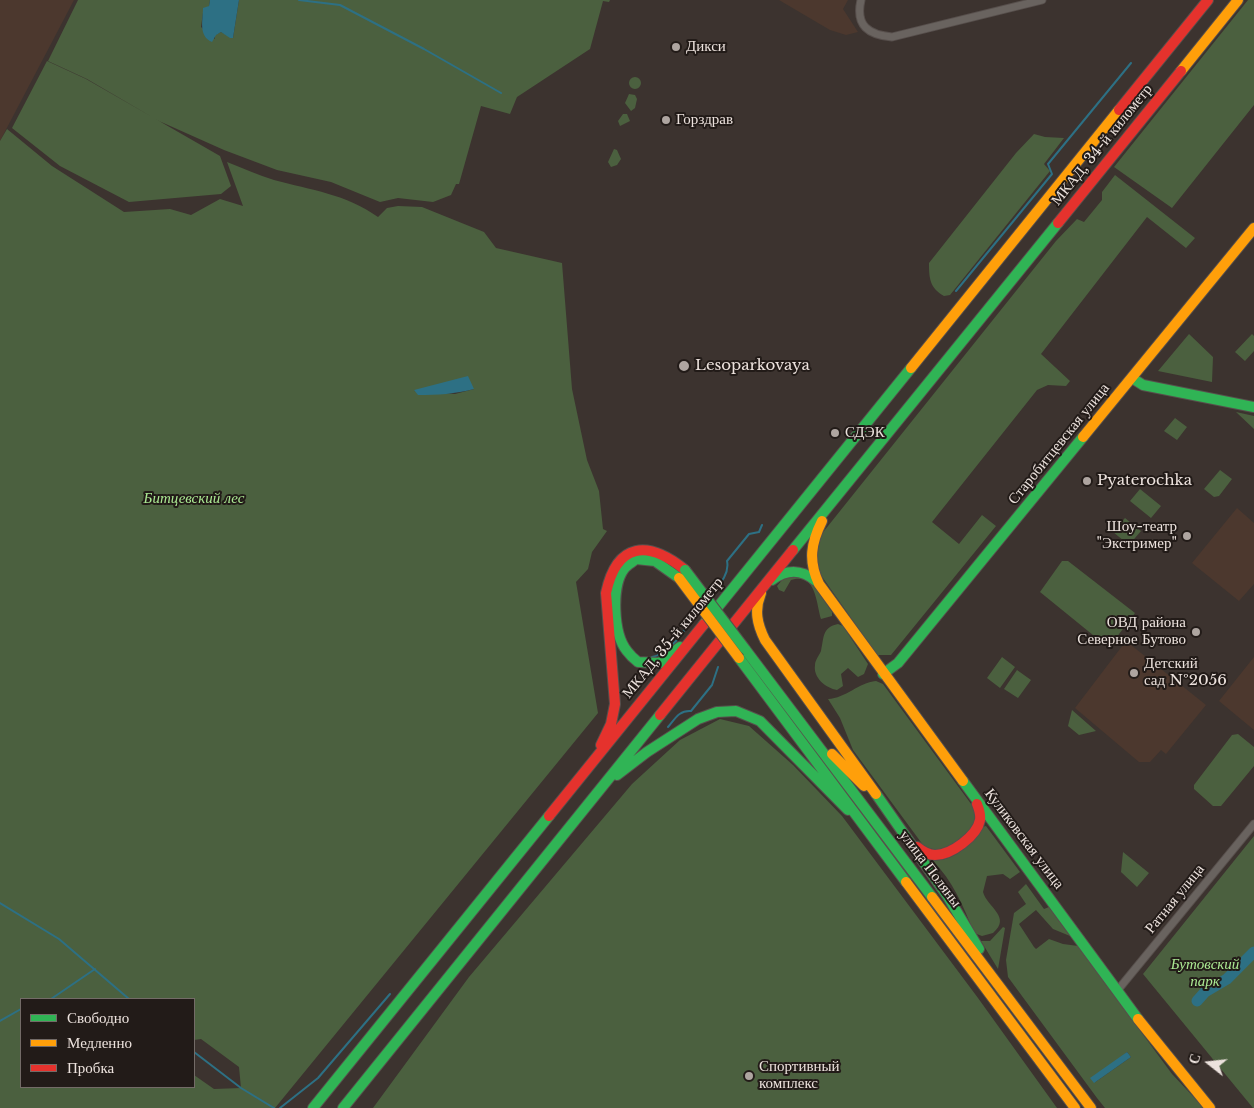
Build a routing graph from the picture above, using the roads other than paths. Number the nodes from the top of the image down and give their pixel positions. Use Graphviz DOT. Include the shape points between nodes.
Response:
graph roads {
  1 [pos="861,0"];
  2 [pos="1042,0"];
  3 [pos="1208,0"];
  4 [pos="1238,0"];
  5 [pos="1254,228"];
  6 [pos="971,293"];
  7 [pos="1132,378"];
  8 [pos="1254,407"];
  9 [pos="840,492"];
  10 [pos="682,574"];
  11 [pos="819,584"];
  12 [pos="765,586"];
  13 [pos="693,637"];
  14 [pos="874,661"];
  15 [pos="898,663"];
  16 [pos="883,674"];
  17 [pos="898,694"];
  18 [pos="808,730"];
  19 [pos="582,774"];
  20 [pos="975,798"];
  21 [pos="593,799"];
  22 [pos="885,806"];
  23 [pos="1254,824"];
  24 [pos="867,827"];
  25 [pos="911,842"];
  26 [pos="999,984"];
  27 [pos="1117,991"];
  28 [pos="313,1108"];
  29 [pos="343,1108"];
  30 [pos="1076,1108"];
  31 [pos="1091,1108"];
  32 [pos="1210,1108"];
  1 -- 2 [label="street" via="860,18 870,32 892,37"];
  3 -- 6 [label="main road, МКАД, 34-й километр"];
  4 -- 9 [label="main road, МКАД, 34-й километр"];
  5 -- 7 [label="main road, Старобитцевская улица"];
  6 -- 13 [label="main road, МКАД, 35-й километр"];
  7 -- 8 [label="main road" via="1143,386"];
  7 -- 15 [label="main road, Старобитцевская улица"];
  9 -- 11 [label="main road" via="812,542 810,565"];
  9 -- 12 [label="main road"];
  10 -- 13 [label="main road" via="652,559 639,558 630,562 617,578 617,624 626,652 638,662 660,663"];
  10 -- 18 [label="main road, улица Поляны, bridge"];
  10 -- 19 [label="main road" via="667,556 646,549 627,554 612,570 606,593 614,715 599,750"];
  10 -- 24 [label="main road, улица Поляны, bridge" via="739,658"];
  11 -- 12 [label="main road" via="811,576 796,570 778,576"];
  11 -- 14 [label="main road, Куликовская улица"];
  12 -- 21 [label="main road"];
  12 -- 22 [label="main road" via="759,597 757,622 765,640"];
  13 -- 19 [label="main road, МКАД, 35-й километр"];
  14 -- 15 [label="main road"];
  14 -- 16 [label="main road, Куликовская улица"];
  15 -- 16 [label="main road, Старобитцевская улица"];
  15 -- 17 [label="main road" via="895,678"];
  16 -- 17 [label="main road, Куликовская улица"];
  17 -- 20 [label="main road, Куликовская улица"];
  18 -- 22 [label="main road"];
  18 -- 26 [label="main road, улица Поляны"];
  19 -- 28 [label="main road, МКАД, 35-й километр"];
  20 -- 25 [label="main road" via="979,823 953,848 944,853 930,854"];
  20 -- 27 [label="main road, Куликовская улица"];
  21 -- 24 [label="main road" via="628,766 698,719 717,712 736,711 760,721"];
  21 -- 29 [label="main road"];
  22 -- 25 [label="main road"];
  23 -- 27 [label="street, Ратная улица"];
  24 -- 30 [label="main road, улица Поляны"];
  25 -- 26 [label="main road"];
  26 -- 31 [label="main road, улица Поляны"];
  27 -- 32 [label="main road, Куликовская улица"];
}
